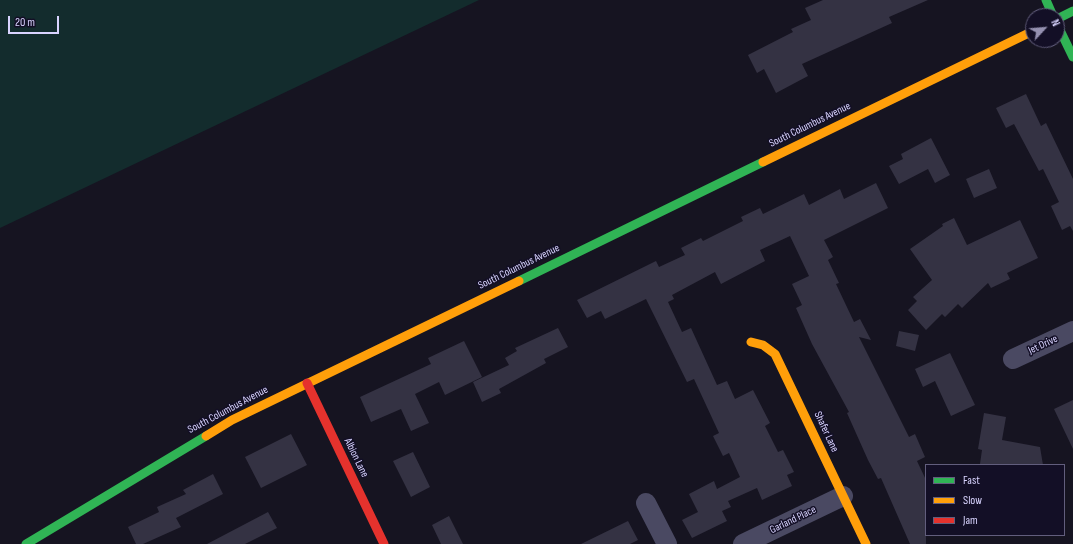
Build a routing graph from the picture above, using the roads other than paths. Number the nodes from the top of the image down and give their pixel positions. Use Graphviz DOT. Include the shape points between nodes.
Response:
graph roads {
  1 [pos="1025,35"];
  2 [pos="1065,40"];
  3 [pos="1073,57"];
  4 [pos="1073,331"];
  5 [pos="752,342"];
  6 [pos="1013,359"];
  7 [pos="307,383"];
  8 [pos="843,496"];
  9 [pos="646,503"];
  10 [pos="26,544"];
  11 [pos="384,544"];
  12 [pos="667,544"];
  13 [pos="743,544"];
  14 [pos="866,544"];
  1 -- 7 [label="main road, South Columbus Avenue"];
  2 -- 3 [label="main road"];
  4 -- 6 [label="street, Jet Drive"];
  5 -- 8 [label="main road, Shafer Lane" via="763,345 775,354"];
  7 -- 10 [label="main road, South Columbus Avenue" via="232,420"];
  7 -- 11 [label="main road, Albion Lane"];
  8 -- 13 [label="street, Garland Place"];
  8 -- 14 [label="main road, Shafer Lane"];
  9 -- 12 [label="street"];
}
